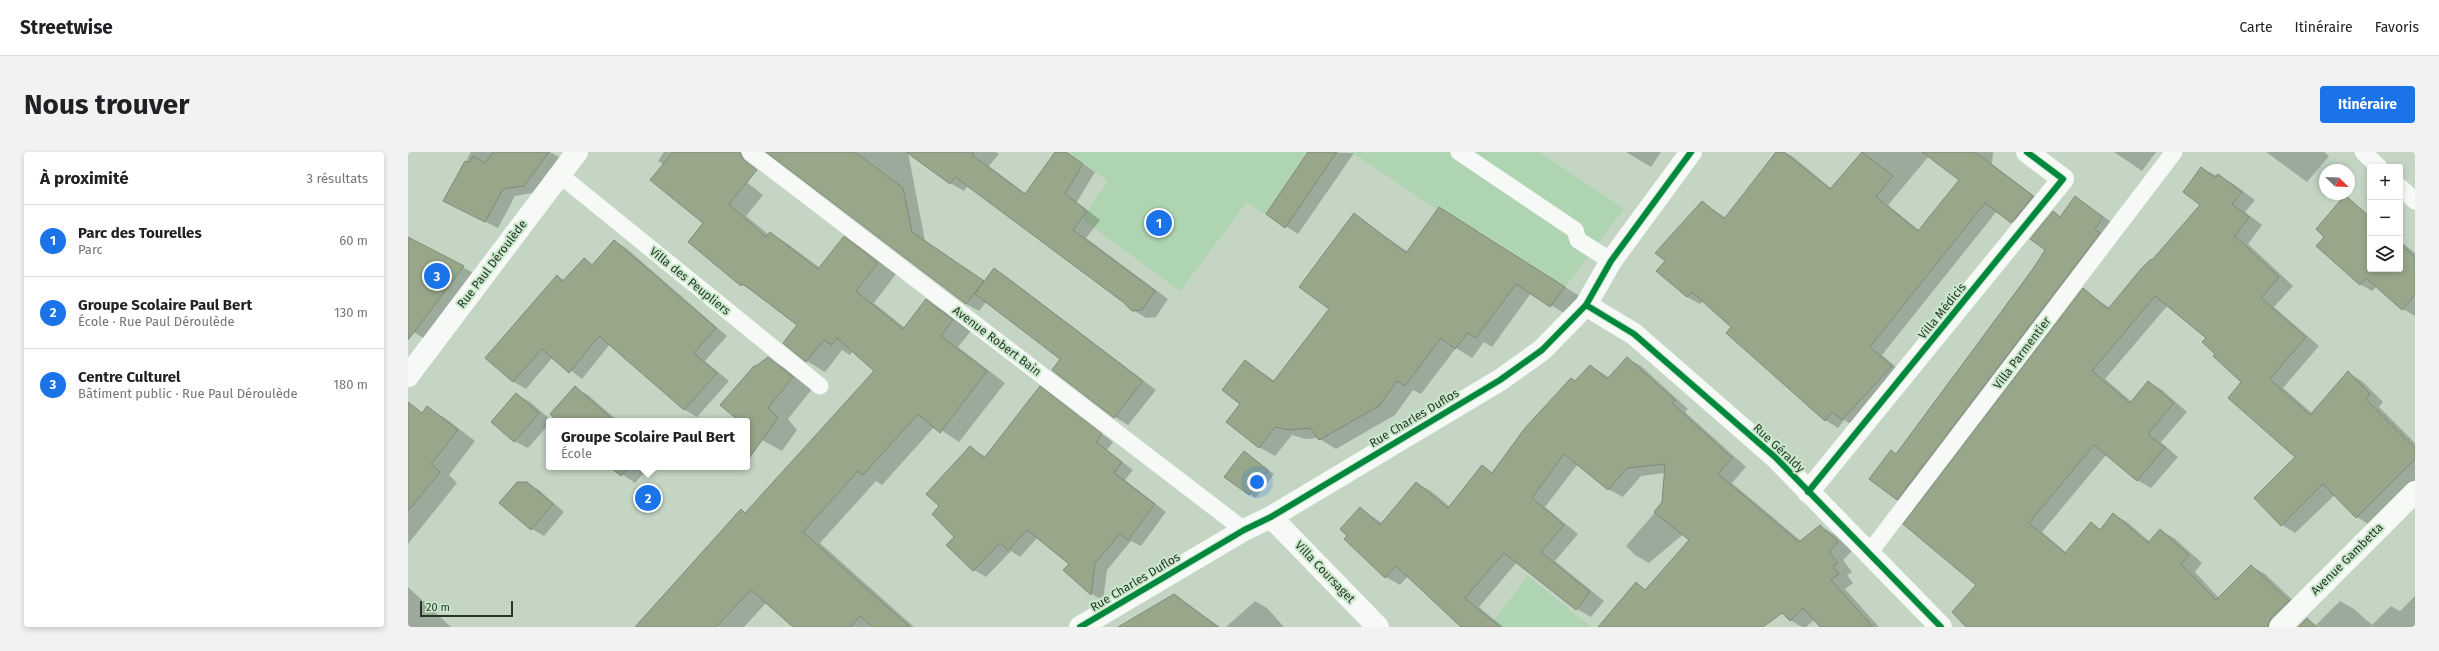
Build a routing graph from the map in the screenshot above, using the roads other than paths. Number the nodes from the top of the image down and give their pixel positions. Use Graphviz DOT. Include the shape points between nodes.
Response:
graph roads {
  1 [pos="577,152"];
  2 [pos="750,152"];
  3 [pos="1459,152"];
  4 [pos="1691,152"];
  5 [pos="2027,152"];
  6 [pos="2174,152"];
  7 [pos="2363,152"];
  8 [pos="2376,164"];
  9 [pos="560,175"];
  10 [pos="2403,190"];
  11 [pos="2415,201"];
  12 [pos="1611,261"];
  13 [pos="1586,305"];
  14 [pos="408,376"];
  15 [pos="820,386"];
  16 [pos="1808,492"];
  17 [pos="2415,492"];
  18 [pos="1271,517"];
  19 [pos="1244,530"];
  20 [pos="1870,554"];
  21 [pos="1080,627"];
  22 [pos="1378,627"];
  23 [pos="1941,627"];
  24 [pos="2280,627"];
  1 -- 9 [label="street, Rue Paul Déroulède"];
  2 -- 19 [label="lane, Avenue Robert Bain"];
  3 -- 12 [label="lane" via="1575,230 1578,240"];
  4 -- 12 [label="street, Rue Charles Duflos"];
  5 -- 16 [label="street, Villa Médicis" via="2063,179"];
  6 -- 20 [label="lane, Villa Parmentier"];
  7 -- 8 [label="lane"];
  9 -- 14 [label="street, Rue Paul Déroulède"];
  9 -- 15 [label="lane, Villa des Peupliers"];
  10 -- 11 [label="lane"];
  12 -- 13 [label="street, Rue Charles Duflos"];
  13 -- 16 [label="street, Rue Géraldy" via="1634,334 1775,457"];
  13 -- 18 [label="street, Rue Charles Duflos" via="1542,350 1500,380"];
  16 -- 20 [label="street, Rue Géraldy"];
  17 -- 24 [label="street, Avenue Gambetta"];
  18 -- 19 [label="street, Rue Charles Duflos"];
  18 -- 22 [label="street, Villa Coursaget"];
  19 -- 21 [label="street, Rue Charles Duflos"];
  20 -- 23 [label="street, Rue Géraldy"];
}
